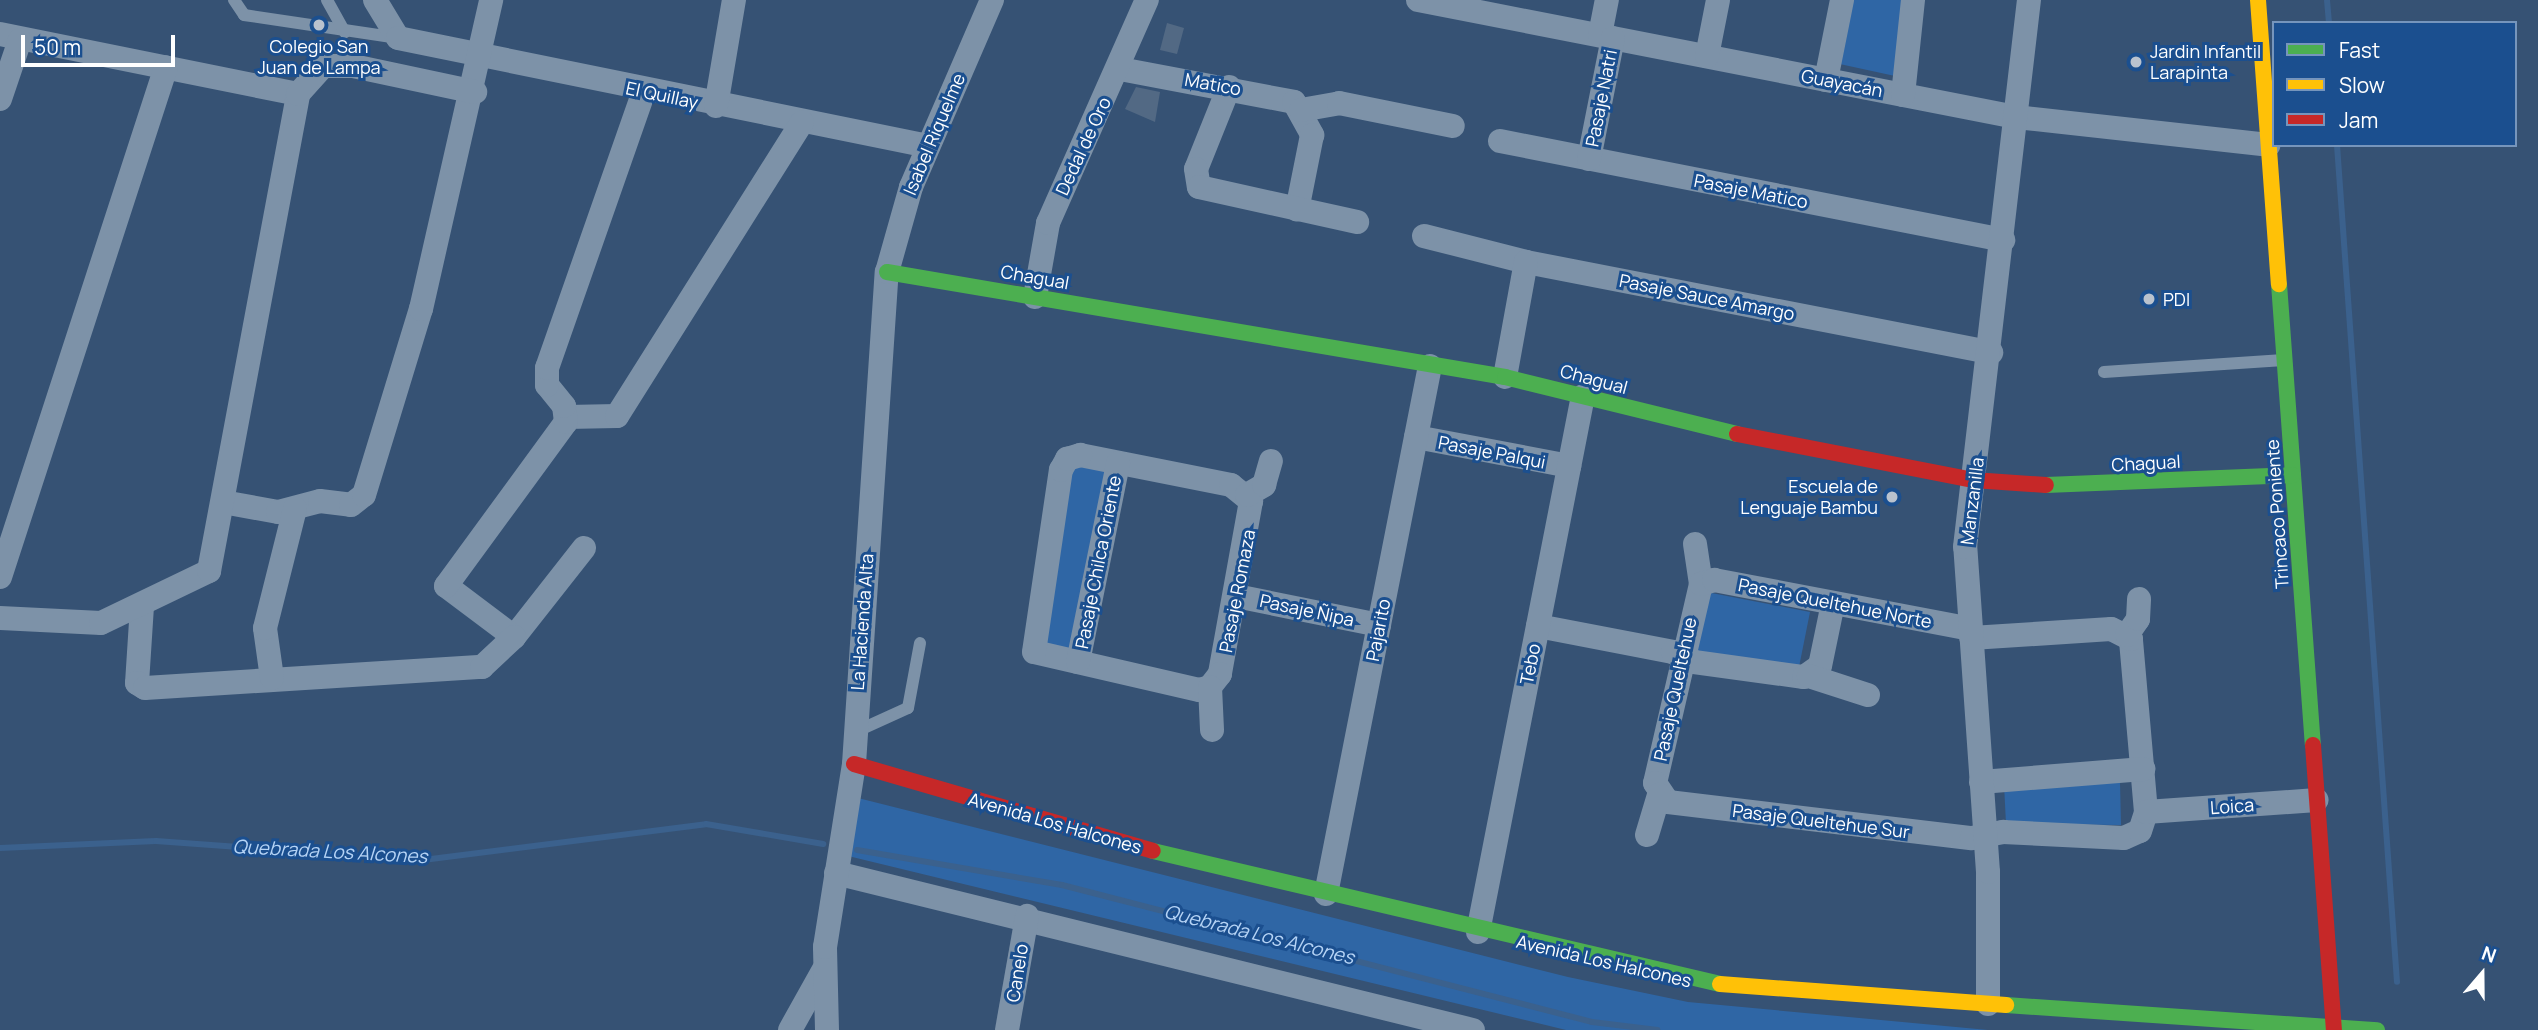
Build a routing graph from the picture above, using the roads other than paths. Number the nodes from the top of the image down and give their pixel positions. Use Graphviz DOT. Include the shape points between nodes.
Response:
graph roads {
  1 [pos="234,0"];
  2 [pos="327,0"];
  3 [pos="375,0"];
  4 [pos="491,0"];
  5 [pos="734,0"];
  6 [pos="992,0"];
  7 [pos="1147,0"];
  8 [pos="1418,0"];
  9 [pos="1607,0"];
  10 [pos="1718,0"];
  11 [pos="1842,0"];
  12 [pos="1913,0"];
  13 [pos="2029,0"];
  14 [pos="2258,0"];
  15 [pos="1496,7"];
  16 [pos="345,32"];
  17 [pos="1606,36"];
  18 [pos="10,37"];
  19 [pos="398,38"];
  20 [pos="1707,56"];
  21 [pos="482,57"];
  22 [pos="166,68"];
  23 [pos="1120,69"];
  24 [pos="1826,79"];
  25 [pos="1229,87"];
  26 [pos="644,91"];
  27 [pos="475,92"];
  28 [pos="298,94"];
  29 [pos="1903,95"];
  30 [pos="0,99"];
  31 [pos="716,106"];
  32 [pos="1301,110"];
  33 [pos="2016,117"];
  34 [pos="802,122"];
  35 [pos="1453,126"];
  36 [pos="1500,141"];
  37 [pos="2268,145"];
  38 [pos="928,146"];
  39 [pos="1589,159"];
  40 [pos="1297,211"];
  41 [pos="1357,222"];
  42 [pos="1423,236"];
  43 [pos="2003,240"];
  44 [pos="1526,262"];
  45 [pos="887,272"];
  46 [pos="1035,296"];
  47 [pos="1991,352"];
  48 [pos="2284,360"];
  49 [pos="1430,366"];
  50 [pos="2104,372"];
  51 [pos="1505,377"];
  52 [pos="1583,396"];
  53 [pos="567,417"];
  54 [pos="1416,437"];
  55 [pos="1271,461"];
  56 [pos="1118,463"];
  57 [pos="1569,467"];
  58 [pos="2293,475"];
  59 [pos="1973,480"];
  60 [pos="1247,495"];
  61 [pos="223,502"];
  62 [pos="295,509"];
  63 [pos="1695,544"];
  64 [pos="584,548"];
  65 [pos="0,577"];
  66 [pos="1700,584"];
  67 [pos="1236,596"];
  68 [pos="2139,598"];
  69 [pos="1833,603"];
  70 [pos="142,606"];
  71 [pos="0,618"];
  72 [pos="1379,625"];
  73 [pos="1538,626"];
  74 [pos="1971,634"];
  75 [pos="2127,635"];
  76 [pos="514,638"];
  77 [pos="920,643"];
  78 [pos="1682,656"];
  79 [pos="1078,662"];
  80 [pos="1809,676"];
  81 [pos="272,678"];
  82 [pos="1210,687"];
  83 [pos="1868,695"];
  84 [pos="1212,730"];
  85 [pos="854,733"];
  86 [pos="854,764"];
  87 [pos="2143,769"];
  88 [pos="1981,782"];
  89 [pos="1659,795"];
  90 [pos="2317,800"];
  91 [pos="2146,812"];
  92 [pos="1647,835"];
  93 [pos="1985,835"];
  94 [pos="836,873"];
  95 [pos="1326,894"];
  96 [pos="1027,916"];
  97 [pos="1478,932"];
  98 [pos="824,971"];
  99 [pos="1988,1004"];
  100 [pos="1439,1026"];
  101 [pos="2334,1028"];
  102 [pos="790,1030"];
  103 [pos="827,1030"];
  104 [pos="1007,1030"];
  105 [pos="1474,1030"];
  106 [pos="2377,1030"];
  1 -- 16 [label="lane" via="244,15"];
  2 -- 16 [label="lane"];
  3 -- 19 [label="street"];
  4 -- 21 [label="street"];
  5 -- 31 [label="street"];
  6 -- 38 [label="street, Isabel Riquelme"];
  7 -- 23 [label="street, Dedal de Oro"];
  8 -- 15 [label="street, Guayacán"];
  9 -- 17 [label="street, Pasaje Natri"];
  10 -- 20 [label="street"];
  11 -- 24 [label="street"];
  12 -- 29 [label="street"];
  13 -- 33 [label="street, Manzanilla"];
  14 -- 37 [label="street, Trincaco Poniente"];
  15 -- 17 [label="street, Guayacán"];
  16 -- 19 [label="lane"];
  17 -- 20 [label="street, Guayacán"];
  17 -- 39 [label="street, Pasaje Natri"];
  18 -- 22 [label="street"];
  18 -- 30 [label="street"];
  19 -- 21 [label="street, El Quillay"];
  20 -- 24 [label="street, Guayacán"];
  21 -- 26 [label="street, El Quillay"];
  21 -- 27 [label="street"];
  22 -- 28 [label="street"];
  22 -- 65 [label="street"];
  23 -- 25 [label="street, Matico"];
  23 -- 46 [label="street, Dedal de Oro" via="1048,223"];
  24 -- 29 [label="street, Guayacán"];
  25 -- 32 [label="street, Matico" via="1283,97"];
  25 -- 40 [label="street" via="1196,183 1208,192"];
  26 -- 31 [label="street, El Quillay"];
  26 -- 53 [label="street" via="547,368 547,385"];
  27 -- 28 [label="street" via="338,65 323,66"];
  27 -- 62 [label="street" via="410,351 364,495 351,505 320,501"];
  28 -- 61 [label="street"];
  29 -- 33 [label="street, Guayacán"];
  31 -- 34 [label="street, El Quillay"];
  32 -- 35 [label="street" via="1339,103"];
  32 -- 40 [label="street" via="1312,135"];
  33 -- 37 [label="street, Guayacán"];
  33 -- 43 [label="street, Manzanilla"];
  34 -- 38 [label="street, El Quillay"];
  34 -- 53 [label="street" via="617,416"];
  36 -- 39 [label="street, Pasaje Matico"];
  37 -- 48 [label="street, Trincaco Poniente"];
  38 -- 45 [label="street, Isabel Riquelme"];
  39 -- 43 [label="street, Pasaje Matico"];
  40 -- 41 [label="street"];
  42 -- 44 [label="street, Pasaje Sauce Amargo"];
  43 -- 47 [label="street, Manzanilla"];
  44 -- 47 [label="street, Pasaje Sauce Amargo"];
  44 -- 51 [label="street"];
  45 -- 46 [label="street, Chagual"];
  45 -- 85 [label="street, La Hacienda Alta"];
  46 -- 49 [label="street, Chagual"];
  47 -- 59 [label="street, Manzanilla"];
  48 -- 50 [label="lane"];
  48 -- 58 [label="street, Trincaco Poniente"];
  49 -- 51 [label="street, Chagual"];
  49 -- 54 [label="street, Pajarito"];
  51 -- 52 [label="street, Chagual"];
  52 -- 57 [label="street, Tebo"];
  52 -- 59 [label="street, Chagual" via="1711,429"];
  53 -- 76 [label="street" via="446,586"];
  54 -- 57 [label="street, Pasaje Palqui"];
  54 -- 72 [label="street, Pajarito"];
  55 -- 60 [label="street" via="1264,485"];
  56 -- 60 [label="street" via="1231,485"];
  56 -- 79 [label="street, Pasaje Chilca Oriente"];
  56 -- 79 [label="street" via="1067,459 1034,652"];
  57 -- 73 [label="street, Tebo"];
  58 -- 59 [label="street, Chagual" via="2059,486"];
  58 -- 90 [label="street, Trincaco Poniente"];
  59 -- 74 [label="street, Manzanilla" via="1965,547"];
  60 -- 67 [label="street, Pasaje Romaza" via="1252,516"];
  61 -- 62 [label="street"];
  61 -- 70 [label="street" via="209,571"];
  62 -- 81 [label="street" via="265,628"];
  63 -- 66 [label="street, Pasaje Queltehue" via="1693,564"];
  64 -- 76 [label="street"];
  66 -- 69 [label="street, Pasaje Queltehue Norte" via="1714,580"];
  66 -- 78 [label="street, Pasaje Queltehue"];
  67 -- 72 [label="street, Pasaje Ñipa"];
  67 -- 82 [label="street, Pasaje Romaza" via="1220,674"];
  68 -- 75 [label="street" via="2138,619"];
  69 -- 74 [label="street, Pasaje Queltehue Norte"];
  69 -- 80 [label="street" via="1820,666"];
  70 -- 71 [label="street" via="88,624"];
  70 -- 81 [label="street" via="140,686"];
  72 -- 95 [label="street, Pajarito"];
  73 -- 78 [label="street"];
  73 -- 97 [label="street, Tebo"];
  74 -- 75 [label="street, Pasaje Queltehue Norte" via="2111,629"];
  74 -- 88 [label="street, Manzanilla"];
  75 -- 87 [label="street" via="2135,650"];
  76 -- 81 [label="street" via="482,667"];
  77 -- 85 [label="lane" via="908,708"];
  78 -- 80 [label="street"];
  78 -- 89 [label="street, Pasaje Queltehue" via="1656,783"];
  79 -- 82 [label="street"];
  80 -- 83 [label="street"];
  82 -- 84 [label="street, Pasaje Romaza"];
  85 -- 86 [label="street, La Hacienda Alta"];
  86 -- 94 [label="street, La Hacienda Alta"];
  86 -- 95 [label="street, Avenida Los Halcones" via="1074,830"];
  87 -- 88 [label="street"];
  87 -- 91 [label="street"];
  88 -- 93 [label="street, Manzanilla"];
  89 -- 92 [label="street, Pasaje Queltehue"];
  89 -- 93 [label="street, Pasaje Queltehue Sur" via="1673,804"];
  90 -- 91 [label="street, Loica"];
  90 -- 101 [label="street, Trincaco Poniente"];
  91 -- 93 [label="street, Pasaje Queltehue Sur" via="2140,831 2124,838"];
  93 -- 99 [label="street, Manzanilla"];
  94 -- 96 [label="street"];
  94 -- 98 [label="street, La Hacienda Alta"];
  95 -- 97 [label="street, Avenida Los Halcones"];
  96 -- 100 [label="street"];
  96 -- 104 [label="street, Canelo"];
  97 -- 99 [label="street, Avenida Los Halcones" via="1718,985"];
  98 -- 102 [label="street, La Hacienda Alta"];
  98 -- 103 [label="street, La Hacienda Alta"];
  99 -- 101 [label="street, Avenida Los Halcones"];
  100 -- 105 [label="street"];
  101 -- 106 [label="street, Avenida Los Halcones"];
}
